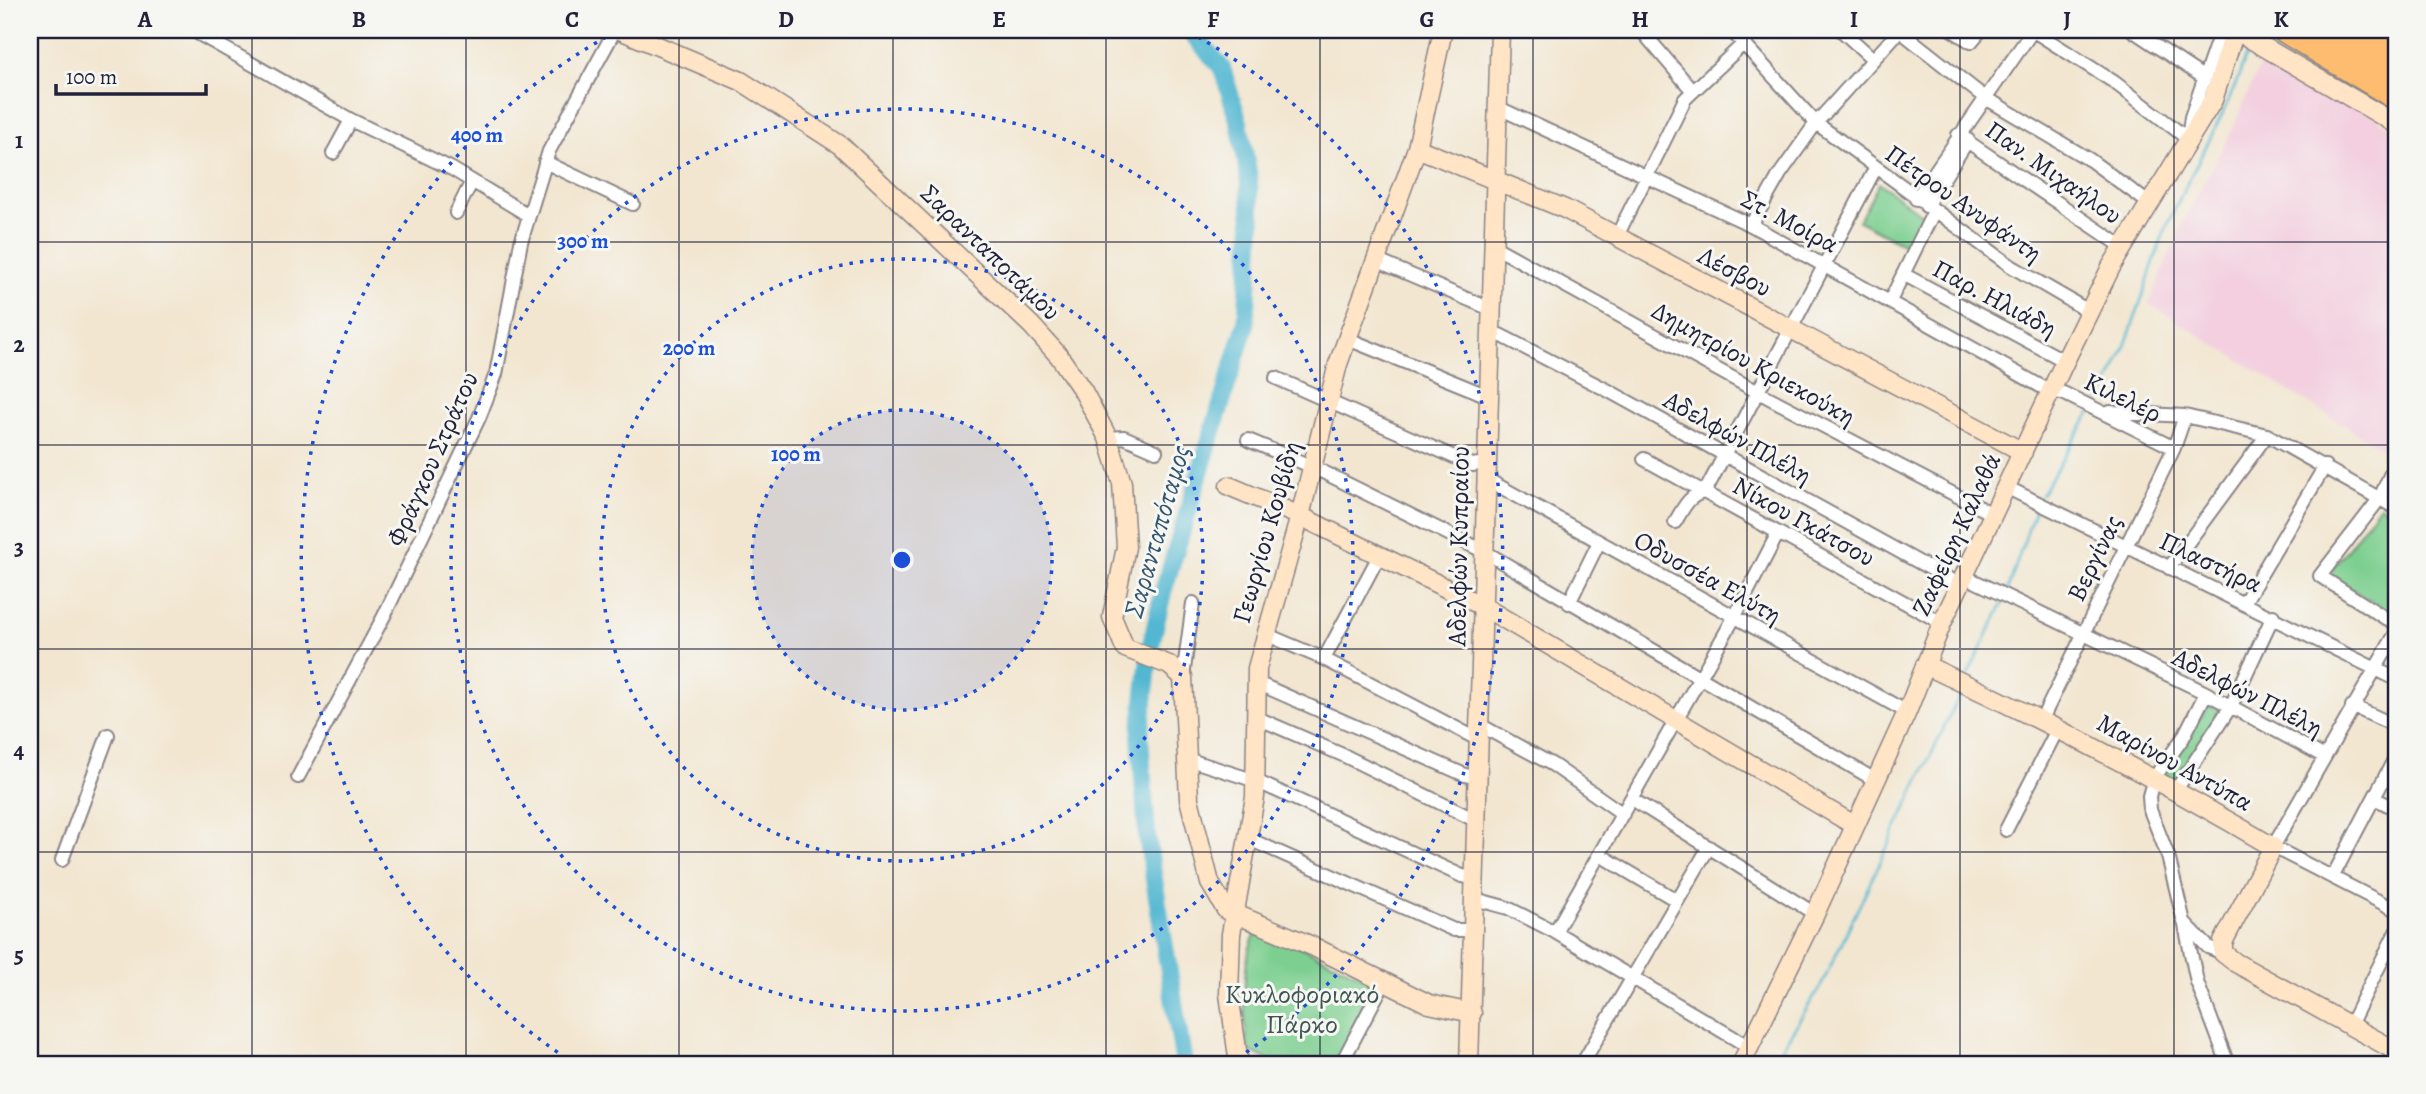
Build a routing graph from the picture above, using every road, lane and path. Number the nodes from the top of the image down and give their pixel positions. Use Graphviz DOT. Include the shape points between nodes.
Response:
graph roads {
  1 [pos="192,30"];
  2 [pos="618,30"];
  3 [pos="1443,30"];
  4 [pos="1500,30"];
  5 [pos="1642,30"];
  6 [pos="1731,30"];
  7 [pos="1841,30"];
  8 [pos="1899,30"];
  9 [pos="1952,30"];
  10 [pos="1981,30"];
  11 [pos="2032,30"];
  12 [pos="2132,30"];
  13 [pos="2283,30"];
  14 [pos="2368,30"];
  15 [pos="2230,31"];
  16 [pos="2332,35"];
  17 [pos="1743,44"];
  18 [pos="2393,49"];
  19 [pos="1873,59"];
  20 [pos="2396,73"];
  21 [pos="2206,79"];
  22 [pos="1692,90"];
  23 [pos="1984,97"];
  24 [pos="2396,98"];
  25 [pos="1499,108"];
  26 [pos="351,120"];
  27 [pos="1815,123"];
  28 [pos="2396,124"];
  29 [pos="1964,137"];
  30 [pos="2188,139"];
  31 [pos="1417,148"];
  32 [pos="333,153"];
  33 [pos="545,162"];
  34 [pos="1875,169"];
  35 [pos="1647,176"];
  36 [pos="1497,178"];
  37 [pos="472,181"];
  38 [pos="633,204"];
  39 [pos="2150,204"];
  40 [pos="1925,205"];
  41 [pos="456,214"];
  42 [pos="528,215"];
  43 [pos="1751,225"];
  44 [pos="1616,238"];
  45 [pos="1495,247"];
  46 [pos="2123,247"];
  47 [pos="1378,261"];
  48 [pos="1826,266"];
  49 [pos="1903,275"];
  50 [pos="1890,301"];
  51 [pos="1493,310"];
  52 [pos="2090,312"];
  53 [pos="1790,331"];
  54 [pos="1492,334"];
  55 [pos="1348,339"];
  56 [pos="2065,361"];
  57 [pos="1276,378"];
  58 [pos="1758,392"];
  59 [pos="2051,393"];
  60 [pos="1488,396"];
  61 [pos="1329,400"];
  62 [pos="2104,412"];
  63 [pos="2185,416"];
  64 [pos="2267,435"];
  65 [pos="1108,438"];
  66 [pos="1248,440"];
  67 [pos="2174,448"];
  68 [pos="1156,451"];
  69 [pos="2023,452"];
  70 [pos="1723,453"];
  71 [pos="1644,459"];
  72 [pos="2325,466"];
  73 [pos="1313,467"];
  74 [pos="1487,472"];
  75 [pos="2396,474"];
  76 [pos="1229,486"];
  77 [pos="2006,487"];
  78 [pos="1705,492"];
  79 [pos="2380,498"];
  80 [pos="2396,508"];
  81 [pos="1994,515"];
  82 [pos="1300,516"];
  83 [pos="1675,522"];
  84 [pos="1778,533"];
  85 [pos="1598,542"];
  86 [pos="2125,547"];
  87 [pos="1485,552"];
  88 [pos="1379,556"];
  89 [pos="2169,568"];
  90 [pos="1962,581"];
  91 [pos="1193,603"];
  92 [pos="1569,603"];
  93 [pos="2244,603"];
  94 [pos="1484,607"];
  95 [pos="2273,616"];
  96 [pos="1734,618"];
  97 [pos="1942,623"];
  98 [pos="2396,625"];
  99 [pos="2396,633"];
  100 [pos="1265,634"];
  101 [pos="2081,634"];
  102 [pos="1324,659"];
  103 [pos="1925,665"];
  104 [pos="2375,669"];
  105 [pos="1183,677"];
  106 [pos="2396,678"];
  107 [pos="1699,679"];
  108 [pos="1255,682"];
  109 [pos="2206,693"];
  110 [pos="2231,706"];
  111 [pos="2352,706"];
  112 [pos="1907,712"];
  113 [pos="1255,718"];
  114 [pos="2042,719"];
  115 [pos="1676,722"];
  116 [pos="2396,726"];
  117 [pos="2058,728"];
  118 [pos="1479,732"];
  119 [pos="108,735"];
  120 [pos="2323,756"];
  121 [pos="2396,756"];
  122 [pos="1187,759"];
  123 [pos="298,777"];
  124 [pos="1478,778"];
  125 [pos="2154,778"];
  126 [pos="1875,780"];
  127 [pos="1255,781"];
  128 [pos="2176,790"];
  129 [pos="1632,799"];
  130 [pos="2376,799"];
  131 [pos="2396,808"];
  132 [pos="1623,814"];
  133 [pos="1477,821"];
  134 [pos="1854,825"];
  135 [pos="2006,830"];
  136 [pos="1249,839"];
  137 [pos="1709,847"];
  138 [pos="2273,847"];
  139 [pos="1600,855"];
  140 [pos="62,860"];
  141 [pos="2333,876"];
  142 [pos="1476,878"];
  143 [pos="1475,899"];
  144 [pos="1676,900"];
  145 [pos="2396,911"];
  146 [pos="1815,914"];
  147 [pos="1235,915"];
  148 [pos="2184,922"];
  149 [pos="1475,930"];
  150 [pos="1555,932"];
  151 [pos="2396,932"];
  152 [pos="2223,953"];
  153 [pos="1632,978"];
  154 [pos="1384,982"];
  155 [pos="1472,1013"];
  156 [pos="2349,1027"];
  157 [pos="1751,1048"];
  158 [pos="2396,1051"];
  159 [pos="1239,1064"];
  160 [pos="1341,1064"];
  161 [pos="1469,1064"];
  162 [pos="1582,1064"];
  163 [pos="1741,1064"];
  164 [pos="2228,1064"];
  1 -- 26 [label="street"];
  2 -- 33 [label="street, Φράγκου Στράτου" via="561,125"];
  2 -- 65 [label="street, Σαρανταποτάμου" via="741,81 853,155 1031,325 1072,373"];
  3 -- 31 [label="street, Γεωργίου Κουβίδη"];
  4 -- 25 [label="street, Αδελφών Κυπραίου"];
  5 -- 22 [label="street"];
  6 -- 17 [label="street, Πέτρου Ανυφάντη"];
  7 -- 19 [label="street"];
  8 -- 19 [label="street"];
  8 -- 23 [label="street"];
  9 -- 10 [label="street" via="1971,41"];
  11 -- 23 [label="street"];
  11 -- 30 [label="street" via="2114,82"];
  12 -- 21 [label="street"];
  13 -- 24 [label="highway"];
  14 -- 18 [label="street"];
  15 -- 21 [label="street"];
  15 -- 28 [label="street"];
  15 -- 30 [label="street, Ζαφείρη Καλαθά" via="2213,100"];
  16 -- 18 [label="highway"];
  16 -- 20 [label="highway"];
  17 -- 22 [label="street"];
  17 -- 27 [label="street, Πέτρου Ανυφάντη"];
  19 -- 27 [label="street"];
  21 -- 30 [label="street"];
  22 -- 35 [label="street"];
  23 -- 29 [label="street"];
  23 -- 39 [label="street" via="2090,160"];
  25 -- 35 [label="street, Στ. Μοίρα"];
  25 -- 36 [label="street, Αδελφών Κυπραίου"];
  26 -- 32 [label="street"];
  26 -- 37 [label="street"];
  27 -- 34 [label="street, Πέτρου Ανυφάντη"];
  27 -- 43 [label="street"];
  29 -- 40 [label="street"];
  29 -- 46 [label="street, Παν. Μιχαήλου"];
  30 -- 39 [label="street, Ζαφείρη Καλαθά"];
  31 -- 36 [label="street, Λέσβου"];
  31 -- 47 [label="street, Γεωργίου Κουβίδη"];
  33 -- 38 [label="street"];
  33 -- 42 [label="street, Φράγκου Στράτου"];
  34 -- 40 [label="street, Πέτρου Ανυφάντη"];
  34 -- 48 [label="street"];
  35 -- 43 [label="street, Στ. Μοίρα"];
  35 -- 44 [label="street"];
  36 -- 44 [label="street, Λέσβου"];
  36 -- 45 [label="street, Αδελφών Κυπραίου"];
  37 -- 41 [label="street"];
  37 -- 42 [label="street"];
  39 -- 46 [label="street, Ζαφείρη Καλαθά"];
  40 -- 49 [label="street"];
  40 -- 52 [label="street, Πέτρου Ανυφάντη" via="2011,266"];
  42 -- 123 [label="street, Φράγκου Στράτου" via="496,374 485,405 393,598"];
  43 -- 48 [label="street, Στ. Μοίρα"];
  44 -- 53 [label="street, Λέσβου"];
  45 -- 51 [label="street, Αδελφών Κυπραίου"];
  45 -- 58 [label="street, Δημητρίου Κριεκούκη"];
  46 -- 52 [label="street, Ζαφείρη Καλαθά"];
  47 -- 51 [label="street"];
  47 -- 55 [label="street, Γεωργίου Κουβίδη"];
  48 -- 50 [label="street, Στ. Μοίρα"];
  48 -- 53 [label="street"];
  49 -- 50 [label="street"];
  49 -- 56 [label="street, Παρ. Ηλιάδη"];
  50 -- 59 [label="street, Στ. Μοίρα"];
  51 -- 54 [label="street, Αδελφών Κυπραίου"];
  52 -- 56 [label="street, Ζαφείρη Καλαθά"];
  53 -- 58 [label="street"];
  53 -- 69 [label="street, Λέσβου"];
  54 -- 60 [label="street, Αδελφών Κυπραίου"];
  54 -- 70 [label="street, Αδελφών Πλέλη"];
  55 -- 60 [label="street"];
  55 -- 61 [label="street, Γεωργίου Κουβίδη"];
  56 -- 59 [label="street, Ζαφείρη Καλαθά"];
  57 -- 61 [label="street"];
  58 -- 70 [label="street"];
  58 -- 81 [label="street, Δημητρίου Κριεκούκη"];
  59 -- 62 [label="street, Κιλελέρ" via="2063,393"];
  59 -- 69 [label="street, Ζαφείρη Καλαθά"];
  60 -- 74 [label="street, Αδελφών Κυπραίου"];
  61 -- 73 [label="street, Γεωργίου Κουβίδη"];
  61 -- 74 [label="street"];
  62 -- 63 [label="street"];
  62 -- 67 [label="street, Κιλελέρ"];
  63 -- 64 [label="street"];
  63 -- 67 [label="street, Βεργίνας"];
  64 -- 72 [label="street"];
  64 -- 89 [label="street"];
  65 -- 68 [label="street" via="1124,437"];
  65 -- 105 [label="street, Σαρανταποτάμου" via="1127,515 1125,560 1112,617 1125,648 1177,669"];
  66 -- 73 [label="street"];
  67 -- 86 [label="street, Βεργίνας"];
  69 -- 77 [label="street, Ζαφείρη Καλαθά"];
  70 -- 78 [label="street"];
  70 -- 90 [label="street, Αδελφών Πλέλη"];
  71 -- 78 [label="street, Νίκου Γκάτσου"];
  72 -- 79 [label="street"];
  72 -- 93 [label="street"];
  73 -- 82 [label="street, Γεωργίου Κουβίδη"];
  73 -- 87 [label="street"];
  74 -- 85 [label="street, Οδυσσέα Ελύτη"];
  74 -- 87 [label="street, Αδελφών Κυπραίου"];
  75 -- 79 [label="street" via="2386,480"];
  76 -- 82 [label="street"];
  77 -- 81 [label="street, Ζαφείρη Καλαθά"];
  77 -- 86 [label="street, Πλαστήρα"];
  78 -- 83 [label="street" via="1696,493"];
  78 -- 84 [label="street, Νίκου Γκάτσου"];
  79 -- 80 [label="street"];
  79 -- 98 [label="street" via="2320,576"];
  81 -- 90 [label="street, Ζαφείρη Καλαθά"];
  82 -- 88 [label="street"];
  82 -- 100 [label="street, Γεωργίου Κουβίδη"];
  84 -- 96 [label="street"];
  84 -- 97 [label="street, Νίκου Γκάτσου"];
  85 -- 92 [label="street"];
  85 -- 96 [label="street, Οδυσσέα Ελύτη"];
  86 -- 89 [label="street, Πλαστήρα"];
  86 -- 101 [label="street, Βεργίνας"];
  87 -- 92 [label="street"];
  87 -- 94 [label="street, Αδελφών Κυπραίου"];
  88 -- 94 [label="street"];
  88 -- 102 [label="street"];
  89 -- 93 [label="street, Πλαστήρα"];
  90 -- 97 [label="street, Ζαφείρη Καλαθά"];
  90 -- 101 [label="street, Αδελφών Πλέλη"];
  91 -- 105 [label="street"];
  92 -- 107 [label="street"];
  93 -- 95 [label="street, Πλαστήρα"];
  94 -- 115 [label="street"];
  94 -- 118 [label="street, Αδελφών Κυπραίου"];
  95 -- 104 [label="street, Πλαστήρα"];
  95 -- 110 [label="street"];
  96 -- 107 [label="street"];
  96 -- 112 [label="street, Οδυσσέα Ελύτη"];
  97 -- 103 [label="street, Ζαφείρη Καλαθά"];
  99 -- 104 [label="street"];
  100 -- 102 [label="street"];
  100 -- 108 [label="street, Γεωργίου Κουβίδη"];
  101 -- 109 [label="street, Αδελφών Πλέλη"];
  101 -- 114 [label="street, Βεργίνας"];
  102 -- 118 [label="street"];
  103 -- 112 [label="street, Ζαφείρη Καλαθά"];
  103 -- 114 [label="street, Μαρίνου Αντύπα"];
  104 -- 106 [label="street, Πλαστήρα"];
  104 -- 111 [label="street"];
  105 -- 122 [label="street"];
  107 -- 115 [label="street"];
  107 -- 126 [label="street"];
  108 -- 113 [label="street, Γεωργίου Κουβίδη"];
  108 -- 124 [label="street"];
  109 -- 110 [label="street, Αδελφών Πλέλη"];
  109 -- 125 [label="street" via="2183,738"];
  110 -- 120 [label="street, Αδελφών Πλέλη"];
  110 -- 128 [label="street"];
  111 -- 116 [label="street"];
  111 -- 120 [label="street"];
  112 -- 126 [label="street, Ζαφείρη Καλαθά"];
  113 -- 127 [label="street, Γεωργίου Κουβίδη"];
  113 -- 133 [label="street"];
  114 -- 117 [label="street, Μαρίνου Αντύπα"];
  115 -- 129 [label="street"];
  115 -- 134 [label="street"];
  117 -- 125 [label="street, Μαρίνου Αντύπα"];
  117 -- 135 [label="street"];
  118 -- 124 [label="street, Αδελφών Κυπραίου"];
  118 -- 132 [label="street" via="1553,765"];
  119 -- 140 [label="street"];
  120 -- 138 [label="street"];
  121 -- 130 [label="street"];
  122 -- 127 [label="street"];
  122 -- 147 [label="street" via="1189,799 1200,850 1214,892"];
  124 -- 133 [label="street, Αδελφών Κυπραίου"];
  125 -- 128 [label="street, Μαρίνου Αντύπα"];
  125 -- 148 [label="street" via="2149,789 2150,810 2168,856"];
  126 -- 134 [label="street, Ζαφείρη Καλαθά"];
  127 -- 136 [label="street, Γεωργίου Κουβίδη"];
  127 -- 142 [label="street" via="1462,876"];
  128 -- 138 [label="street, Μαρίνου Αντύπα"];
  129 -- 132 [label="street"];
  129 -- 137 [label="street"];
  130 -- 131 [label="street"];
  130 -- 141 [label="street"];
  132 -- 139 [label="street"];
  133 -- 142 [label="street, Αδελφών Κυπραίου"];
  134 -- 146 [label="street, Ζαφείρη Καλαθά"];
  136 -- 147 [label="street, Γεωργίου Κουβίδη"];
  136 -- 149 [label="street" via="1454,930"];
  137 -- 144 [label="street"];
  137 -- 146 [label="street"];
  138 -- 141 [label="street, Μαρίνου Αντύπα"];
  138 -- 152 [label="street" via="2223,942"];
  139 -- 144 [label="street"];
  139 -- 150 [label="street"];
  141 -- 145 [label="street, Μαρίνου Αντύπα"];
  142 -- 143 [label="street, Αδελφών Κυπραίου"];
  143 -- 149 [label="street, Αδελφών Κυπραίου"];
  143 -- 150 [label="street" via="1508,908"];
  144 -- 153 [label="street"];
  146 -- 157 [label="street, Ζαφείρη Καλαθά"];
  147 -- 154 [label="street"];
  147 -- 159 [label="street, Γεωργίου Κουβίδη" via="1229,994"];
  148 -- 152 [label="street" via="2208,947"];
  148 -- 164 [label="street" via="2197,982"];
  149 -- 155 [label="street, Αδελφών Κυπραίου"];
  150 -- 153 [label="street"];
  151 -- 156 [label="street"];
  152 -- 156 [label="street"];
  153 -- 157 [label="street"];
  153 -- 162 [label="street"];
  154 -- 155 [label="street" via="1429,1004"];
  154 -- 160 [label="street"];
  155 -- 161 [label="street, Αδελφών Κυπραίου"];
  156 -- 158 [label="street"];
  157 -- 163 [label="street, Ζαφείρη Καλαθά"];
}
